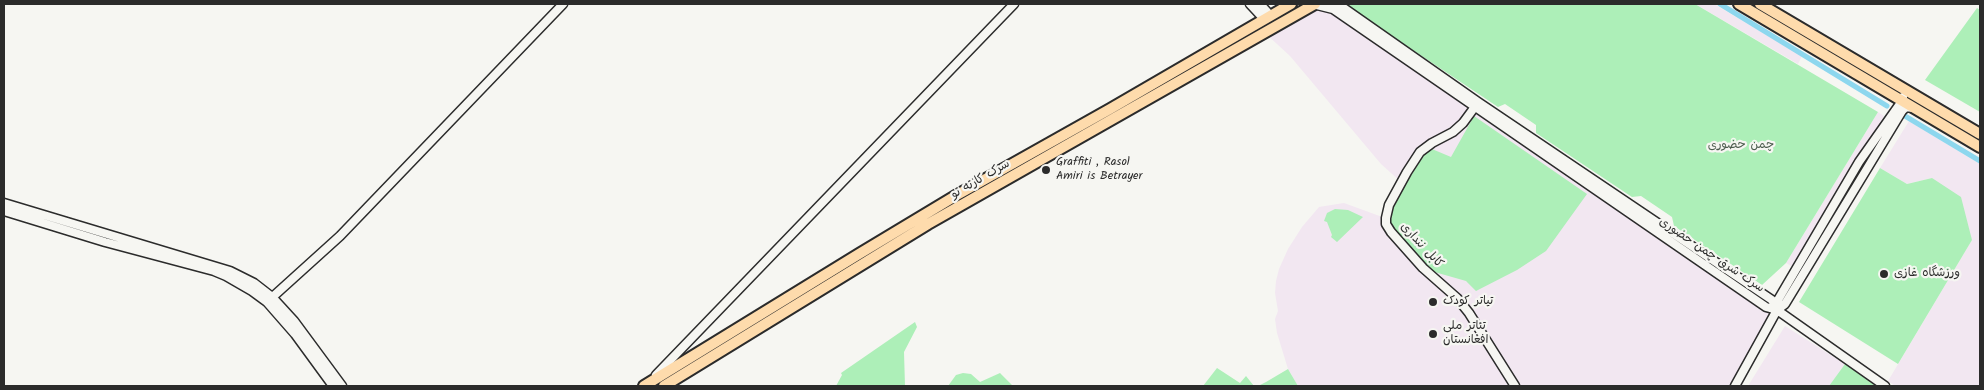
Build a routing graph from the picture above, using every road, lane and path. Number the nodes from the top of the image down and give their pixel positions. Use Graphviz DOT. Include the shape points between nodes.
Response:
graph roads {
  1 [pos="563,4"];
  2 [pos="1014,4"];
  3 [pos="1250,4"];
  4 [pos="1260,4"];
  5 [pos="1292,4"];
  6 [pos="1314,4"];
  7 [pos="1338,4"];
  8 [pos="1750,6"];
  9 [pos="1267,18"];
  10 [pos="1904,88"];
  11 [pos="1902,101"];
  12 [pos="1476,105"];
  13 [pos="1916,108"];
  14 [pos="1951,116"];
  15 [pos="1950,129"];
  16 [pos="1980,134"];
  17 [pos="1980,147"];
  18 [pos="4,204"];
  19 [pos="4,211"];
  20 [pos="270,300"];
  21 [pos="1777,310"];
  22 [pos="678,371"];
  23 [pos="333,386"];
  24 [pos="342,386"];
  25 [pos="644,386"];
  26 [pos="664,386"];
  27 [pos="1515,386"];
  28 [pos="1735,386"];
  29 [pos="1885,386"];
  1 -- 20 [label="main road" via="340,236"];
  2 -- 25 [label="main road"];
  3 -- 9 [label="main road"];
  4 -- 9 [label="main road"];
  5 -- 9 [label="highway, سرک کارته نو"];
  6 -- 12 [label="main road, سرک شرق چمن حضوری" via="1333,9"];
  6 -- 22 [label="highway, سرک کارته نو"];
  7 -- 12 [label="main road, سرک شرق چمن حضوری"];
  8 -- 10 [label="highway"];
  8 -- 11 [label="highway"];
  9 -- 22 [label="highway, سرک کارته نو" via="957,195 807,285"];
  10 -- 11 [label="main road"];
  10 -- 14 [label="highway"];
  11 -- 13 [label="highway"];
  11 -- 21 [label="main road" via="1859,162 1778,300"];
  12 -- 21 [label="main road, سرک شرق چمن حضوری" via="1772,300"];
  12 -- 27 [label="main road, کابل ننداری" via="1453,132 1420,152 1389,205 1386,224 1423,268 1463,306"];
  13 -- 15 [label="highway"];
  13 -- 21 [label="main road" via="1906,107 1902,111 1786,304"];
  14 -- 15 [label="highway"];
  14 -- 16 [label="highway"];
  15 -- 17 [label="highway"];
  18 -- 20 [label="main road" via="230,271 254,283"];
  19 -- 20 [label="main road" via="214,271"];
  20 -- 23 [label="main road"];
  20 -- 24 [label="main road" via="294,321"];
  21 -- 28 [label="main road"];
  21 -- 29 [label="main road, سرک شرق چمن حضوری"];
  22 -- 25 [label="highway, سرک کارته نو"];
  22 -- 26 [label="highway, سرک کارته نو"];
}
